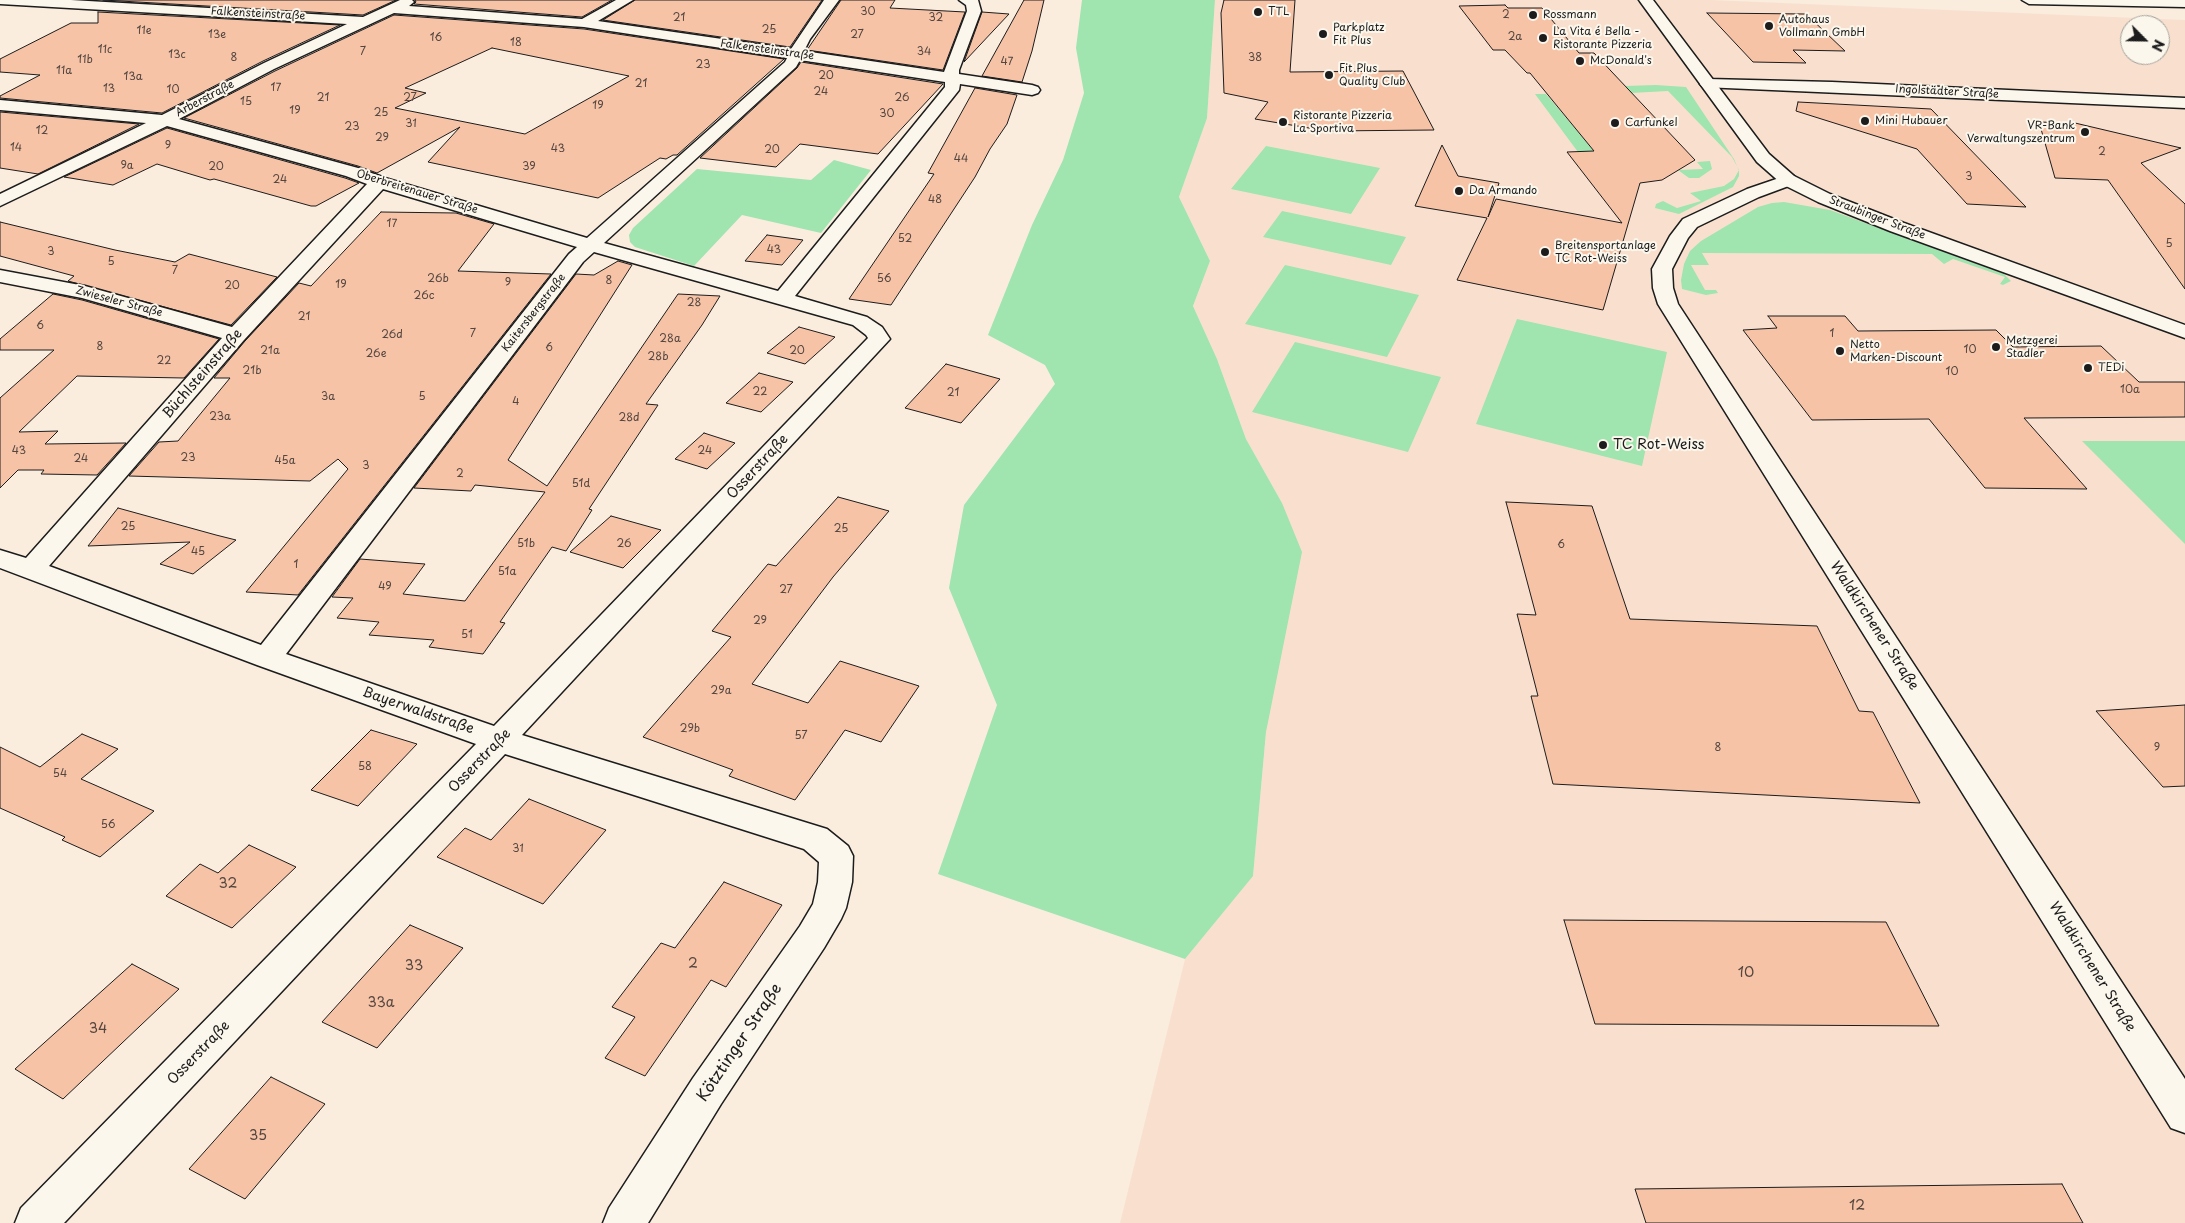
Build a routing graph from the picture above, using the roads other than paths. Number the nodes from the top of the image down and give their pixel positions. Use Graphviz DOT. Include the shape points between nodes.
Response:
graph roads {
  1 [pos="0,0"];
  2 [pos="411,0"];
  3 [pos="626,0"];
  4 [pos="832,0"];
  5 [pos="966,0"];
  6 [pos="1646,0"];
  7 [pos="2029,0"];
  8 [pos="2185,4"];
  9 [pos="390,9"];
  10 [pos="366,21"];
  11 [pos="584,23"];
  12 [pos="796,55"];
  13 [pos="951,79"];
  14 [pos="1708,84"];
  15 [pos="1032,90"];
  16 [pos="2185,103"];
  17 [pos="0,105"];
  18 [pos="165,120"];
  19 [pos="1788,180"];
  20 [pos="379,182"];
  21 [pos="0,201"];
  22 [pos="592,245"];
  23 [pos="0,276"];
  24 [pos="783,298"];
  25 [pos="829,311"];
  26 [pos="2185,332"];
  27 [pos="236,335"];
  28 [pos="0,559"];
  29 [pos="31,569"];
  30 [pos="266,658"];
  31 [pos="499,740"];
  32 [pos="836,856"];
  33 [pos="2185,1114"];
  34 [pos="36,1223"];
  35 [pos="624,1223"];
  1 -- 10 [label="street, Falkensteinstraße"];
  2 -- 9 [label="street, Arberstraße"];
  3 -- 11 [label="street"];
  4 -- 12 [label="street, Kaitersbergstraße" via="803,39"];
  5 -- 13 [label="street" via="974,3 974,11 951,70"];
  6 -- 14 [label="street, Straubinger Straße"];
  7 -- 8 [label="street"];
  9 -- 10 [label="street, Arberstraße"];
  9 -- 11 [label="street, Falkensteinstraße"];
  10 -- 18 [label="street, Arberstraße"];
  11 -- 12 [label="street, Falkensteinstraße"];
  12 -- 13 [label="street, Falkensteinstraße"];
  12 -- 22 [label="street, Kaitersbergstraße" via="791,64"];
  13 -- 15 [label="street, Falkensteinstraße"];
  13 -- 24 [label="street" via="953,87"];
  14 -- 16 [label="street, Ingolstädter Straße"];
  14 -- 19 [label="street, Straubinger Straße" via="1763,158"];
  17 -- 18 [label="street, Oberbreitenauer Straße"];
  18 -- 20 [label="street, Oberbreitenauer Straße"];
  18 -- 21 [label="street, Arberstraße"];
  19 -- 26 [label="street, Straubinger Straße" via="1824,198 1897,226"];
  19 -- 33 [label="street, Waldkirchener Straße" via="1690,223 1662,268 1668,304"];
  20 -- 22 [label="street, Oberbreitenauer Straße"];
  20 -- 27 [label="street, Büchlsteinstraße"];
  22 -- 24 [label="street, Oberbreitenauer Straße"];
  22 -- 30 [label="street, Kaitersbergstraße" via="576,258"];
  23 -- 27 [label="street, Zwieseler Straße" via="85,292"];
  24 -- 25 [label="street, Oberbreitenauer Straße"];
  25 -- 31 [label="street, Osserstraße" via="860,321 875,331 879,339"];
  27 -- 29 [label="street, Büchlsteinstraße"];
  28 -- 29 [label="street, Bayerwaldstraße"];
  29 -- 30 [label="street, Bayerwaldstraße"];
  30 -- 31 [label="street, Bayerwaldstraße"];
  31 -- 32 [label="street, Bayerwaldstraße" via="815,838"];
  31 -- 34 [label="street, Osserstraße"];
  32 -- 35 [label="street, Kötztinger Straße" via="835,882 828,908 812,937 707,1091"];
}
